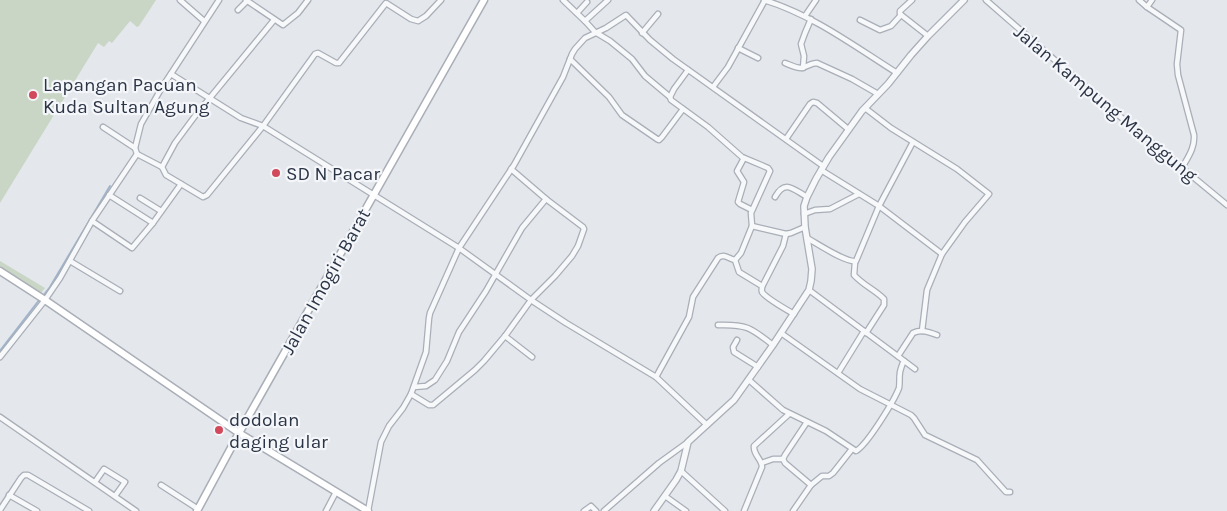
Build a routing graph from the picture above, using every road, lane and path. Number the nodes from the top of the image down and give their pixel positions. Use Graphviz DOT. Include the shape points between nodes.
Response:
graph roads {
  1 [pos="180,0"];
  2 [pos="219,0"];
  3 [pos="246,0"];
  4 [pos="308,0"];
  5 [pos="441,0"];
  6 [pos="484,0"];
  7 [pos="563,0"];
  8 [pos="608,0"];
  9 [pos="765,0"];
  10 [pos="816,0"];
  11 [pos="912,0"];
  12 [pos="964,0"];
  13 [pos="986,0"];
  14 [pos="1139,0"];
  15 [pos="1152,0"];
  16 [pos="586,2"];
  17 [pos="1147,7"];
  18 [pos="238,10"];
  19 [pos="577,13"];
  20 [pos="658,14"];
  21 [pos="901,15"];
  22 [pos="805,16"];
  23 [pos="811,19"];
  24 [pos="274,20"];
  25 [pos="860,20"];
  26 [pos="204,21"];
  27 [pos="585,21"];
  28 [pos="595,32"];
  29 [pos="642,33"];
  30 [pos="928,36"];
  31 [pos="738,48"];
  32 [pos="758,58"];
  33 [pos="570,59"];
  34 [pos="784,63"];
  35 [pos="803,68"];
  36 [pos="688,70"];
  37 [pos="897,72"];
  38 [pos="171,74"];
  39 [pos="713,88"];
  40 [pos="878,94"];
  41 [pos="670,97"];
  42 [pos="210,98"];
  43 [pos="865,108"];
  44 [pos="683,109"];
  45 [pos="263,126"];
  46 [pos="102,127"];
  47 [pos="848,129"];
  48 [pos="786,139"];
  49 [pos="913,142"];
  50 [pos="135,148"];
  51 [pos="137,154"];
  52 [pos="744,158"];
  53 [pos="162,167"];
  54 [pos="822,168"];
  55 [pos="1182,168"];
  56 [pos="511,170"];
  57 [pos="181,184"];
  58 [pos="859,194"];
  59 [pos="110,195"];
  60 [pos="372,195"];
  61 [pos="774,197"];
  62 [pos="807,197"];
  63 [pos="140,198"];
  64 [pos="546,198"];
  65 [pos="1227,204"];
  66 [pos="879,206"];
  67 [pos="752,210"];
  68 [pos="161,211"];
  69 [pos="804,214"];
  70 [pos="92,222"];
  71 [pos="153,223"];
  72 [pos="752,226"];
  73 [pos="805,227"];
  74 [pos="786,234"];
  75 [pos="807,238"];
  76 [pos="459,248"];
  77 [pos="942,254"];
  78 [pos="735,260"];
  79 [pos="70,261"];
  80 [pos="854,262"];
  81 [pos="0,271"];
  82 [pos="496,275"];
  83 [pos="762,286"];
  84 [pos="809,290"];
  85 [pos="120,291"];
  86 [pos="43,298"];
  87 [pos="531,300"];
  88 [pos="794,314"];
  89 [pos="718,326"];
  90 [pos="922,331"];
  91 [pos="865,332"];
  92 [pos="781,333"];
  93 [pos="937,335"];
  94 [pos="505,336"];
  95 [pos="736,340"];
  96 [pos="773,345"];
  97 [pos="0,356"];
  98 [pos="898,356"];
  99 [pos="532,357"];
  100 [pos="904,361"];
  101 [pos="758,367"];
  102 [pos="915,369"];
  103 [pos="838,373"];
  104 [pos="656,377"];
  105 [pos="748,380"];
  106 [pos="414,387"];
  107 [pos="411,394"];
  108 [pos="890,403"];
  109 [pos="788,414"];
  110 [pos="0,416"];
  111 [pos="807,422"];
  112 [pos="707,425"];
  113 [pos="239,433"];
  114 [pos="688,442"];
  115 [pos="852,449"];
  116 [pos="784,459"];
  117 [pos="762,463"];
  118 [pos="681,471"];
  119 [pos="95,482"];
  120 [pos="161,485"];
  121 [pos="811,486"];
  122 [pos="336,492"];
  123 [pos="1010,492"];
  124 [pos="9,495"];
  125 [pos="115,496"];
  126 [pos="665,496"];
  127 [pos="0,510"];
  128 [pos="198,510"];
  129 [pos="37,511"];
  130 [pos="90,511"];
  131 [pos="136,511"];
  132 [pos="326,511"];
  133 [pos="368,511"];
  134 [pos="584,511"];
  135 [pos="596,511"];
  136 [pos="604,511"];
  137 [pos="654,511"];
  138 [pos="686,511"];
  139 [pos="724,511"];
  140 [pos="744,511"];
  141 [pos="793,511"];
  1 -- 26 [label="street"];
  2 -- 26 [label="street"];
  3 -- 18 [label="street"];
  3 -- 24 [label="street"];
  4 -- 24 [label="street" via="283,25"];
  5 -- 45 [label="street" via="418,21 386,3 339,63 315,54"];
  6 -- 60 [label="main road, Jalan Imogiri Barat"];
  7 -- 19 [label="street"];
  8 -- 27 [label="street"];
  9 -- 22 [label="street"];
  9 -- 31 [label="street"];
  10 -- 22 [label="street"];
  11 -- 21 [label="street" via="900,11"];
  12 -- 30 [label="street"];
  13 -- 55 [label="street, Jalan Kampung Manggung"];
  14 -- 17 [label="street"];
  15 -- 17 [label="street"];
  16 -- 19 [label="street"];
  17 -- 55 [label="street" via="1181,30 1176,64 1194,135 1192,149"];
  19 -- 27 [label="street"];
  20 -- 29 [label="street"];
  21 -- 25 [label="street" via="890,26 880,30"];
  21 -- 30 [label="street"];
  22 -- 23 [label="street"];
  23 -- 35 [label="street" via="801,44"];
  23 -- 37 [label="street"];
  24 -- 42 [label="street"];
  26 -- 38 [label="street"];
  27 -- 28 [label="street"];
  28 -- 29 [label="street" via="626,15"];
  28 -- 33 [label="street" via="578,45"];
  28 -- 41 [label="street" via="626,53 645,76"];
  29 -- 36 [label="street"];
  30 -- 37 [label="street"];
  31 -- 32 [label="street"];
  31 -- 39 [label="street"];
  33 -- 44 [label="street" via="622,115 659,140"];
  33 -- 56 [label="street"];
  34 -- 35 [label="street"];
  35 -- 40 [label="street" via="817,63"];
  36 -- 39 [label="street"];
  36 -- 41 [label="street"];
  37 -- 40 [label="street"];
  38 -- 42 [label="street"];
  38 -- 50 [label="street" via="141,124"];
  39 -- 48 [label="street"];
  40 -- 43 [label="street"];
  41 -- 44 [label="street"];
  42 -- 45 [label="street" via="241,118"];
  42 -- 53 [label="street" via="183,132"];
  43 -- 47 [label="street"];
  43 -- 49 [label="street"];
  44 -- 52 [label="street"];
  45 -- 57 [label="street" via="207,195 203,197"];
  45 -- 60 [label="street"];
  46 -- 50 [label="street"];
  47 -- 48 [label="street" via="813,102"];
  47 -- 54 [label="street"];
  48 -- 54 [label="street"];
  49 -- 66 [label="street"];
  49 -- 77 [label="street" via="950,164 989,194"];
  50 -- 51 [label="street"];
  51 -- 53 [label="street"];
  51 -- 59 [label="street"];
  52 -- 67 [label="street" via="738,171 744,182 738,202"];
  52 -- 67 [label="street" via="770,170"];
  53 -- 57 [label="street" via="166,175"];
  54 -- 58 [label="street"];
  54 -- 62 [label="street"];
  55 -- 65 [label="street, Jalan Kampung Manggung"];
  56 -- 64 [label="street"];
  56 -- 76 [label="street"];
  57 -- 68 [label="street"];
  58 -- 66 [label="street"];
  58 -- 69 [label="street" via="830,209"];
  59 -- 70 [label="street"];
  59 -- 71 [label="street"];
  60 -- 76 [label="street"];
  60 -- 113 [label="main road, Jalan Imogiri Barat"];
  61 -- 62 [label="street" via="786,186"];
  62 -- 69 [label="street"];
  63 -- 68 [label="street"];
  64 -- 82 [label="street" via="522,228"];
  64 -- 87 [label="street" via="584,229 572,256"];
  66 -- 77 [label="street"];
  66 -- 80 [label="street"];
  67 -- 72 [label="street"];
  68 -- 71 [label="street"];
  69 -- 73 [label="street"];
  70 -- 71 [label="street" via="132,248"];
  70 -- 79 [label="street"];
  72 -- 74 [label="street"];
  72 -- 78 [label="street"];
  73 -- 74 [label="street"];
  73 -- 75 [label="street"];
  74 -- 83 [label="street"];
  75 -- 80 [label="street"];
  75 -- 84 [label="street" via="812,269"];
  76 -- 82 [label="street"];
  76 -- 106 [label="street" via="430,313 426,352"];
  77 -- 90 [label="street" via="927,290"];
  78 -- 83 [label="street" via="739,272"];
  78 -- 104 [label="street" via="724,256 718,258 692,296 689,316"];
  79 -- 85 [label="street"];
  79 -- 86 [label="street"];
  80 -- 91 [label="street" via="854,276 884,299 884,305"];
  81 -- 86 [label="main road"];
  82 -- 87 [label="street"];
  82 -- 106 [label="street" via="459,332 435,380 426,386"];
  83 -- 88 [label="street" via="767,296"];
  84 -- 88 [label="street"];
  84 -- 91 [label="street"];
  86 -- 97 [label="street"];
  86 -- 113 [label="main road"];
  87 -- 94 [label="street"];
  87 -- 104 [label="street"];
  88 -- 92 [label="street"];
  89 -- 96 [label="street" via="747,327"];
  90 -- 93 [label="street"];
  90 -- 98 [label="street" via="913,333"];
  91 -- 98 [label="street"];
  91 -- 103 [label="street"];
  92 -- 96 [label="street"];
  92 -- 103 [label="street"];
  94 -- 99 [label="street"];
  94 -- 107 [label="street" via="476,370 434,404 429,405"];
  95 -- 101 [label="street" via="734,352"];
  96 -- 101 [label="street"];
  98 -- 100 [label="street"];
  100 -- 102 [label="street"];
  100 -- 108 [label="street" via="899,386"];
  101 -- 105 [label="street"];
  103 -- 108 [label="street" via="860,389"];
  104 -- 112 [label="street"];
  105 -- 109 [label="street"];
  105 -- 112 [label="street" via="731,404"];
  106 -- 107 [label="street"];
  107 -- 133 [label="street" via="382,438"];
  108 -- 115 [label="street" via="862,447 856,451"];
  108 -- 123 [label="street" via="912,416 925,435 977,460 1006,492"];
  109 -- 111 [label="street"];
  109 -- 117 [label="street" via="754,446 754,452"];
  110 -- 119 [label="street"];
  111 -- 115 [label="street"];
  111 -- 116 [label="street"];
  112 -- 114 [label="street"];
  113 -- 122 [label="main road"];
  113 -- 128 [label="main road, Jalan Imogiri Barat"];
  114 -- 118 [label="street"];
  114 -- 136 [label="street"];
  115 -- 121 [label="street" via="831,475 822,476"];
  116 -- 117 [label="street"];
  116 -- 121 [label="street"];
  117 -- 140 [label="street"];
  118 -- 126 [label="street"];
  118 -- 139 [label="street"];
  119 -- 125 [label="street"];
  119 -- 125 [label="street" via="104,469 124,482"];
  120 -- 128 [label="street"];
  121 -- 141 [label="street"];
  122 -- 132 [label="street"];
  122 -- 133 [label="main road"];
  124 -- 127 [label="street"];
  124 -- 129 [label="street"];
  124 -- 130 [label="street" via="20,478 28,475"];
  125 -- 131 [label="street"];
  126 -- 137 [label="street"];
  126 -- 138 [label="street"];
  134 -- 135 [label="street" via="591,506"];
}
